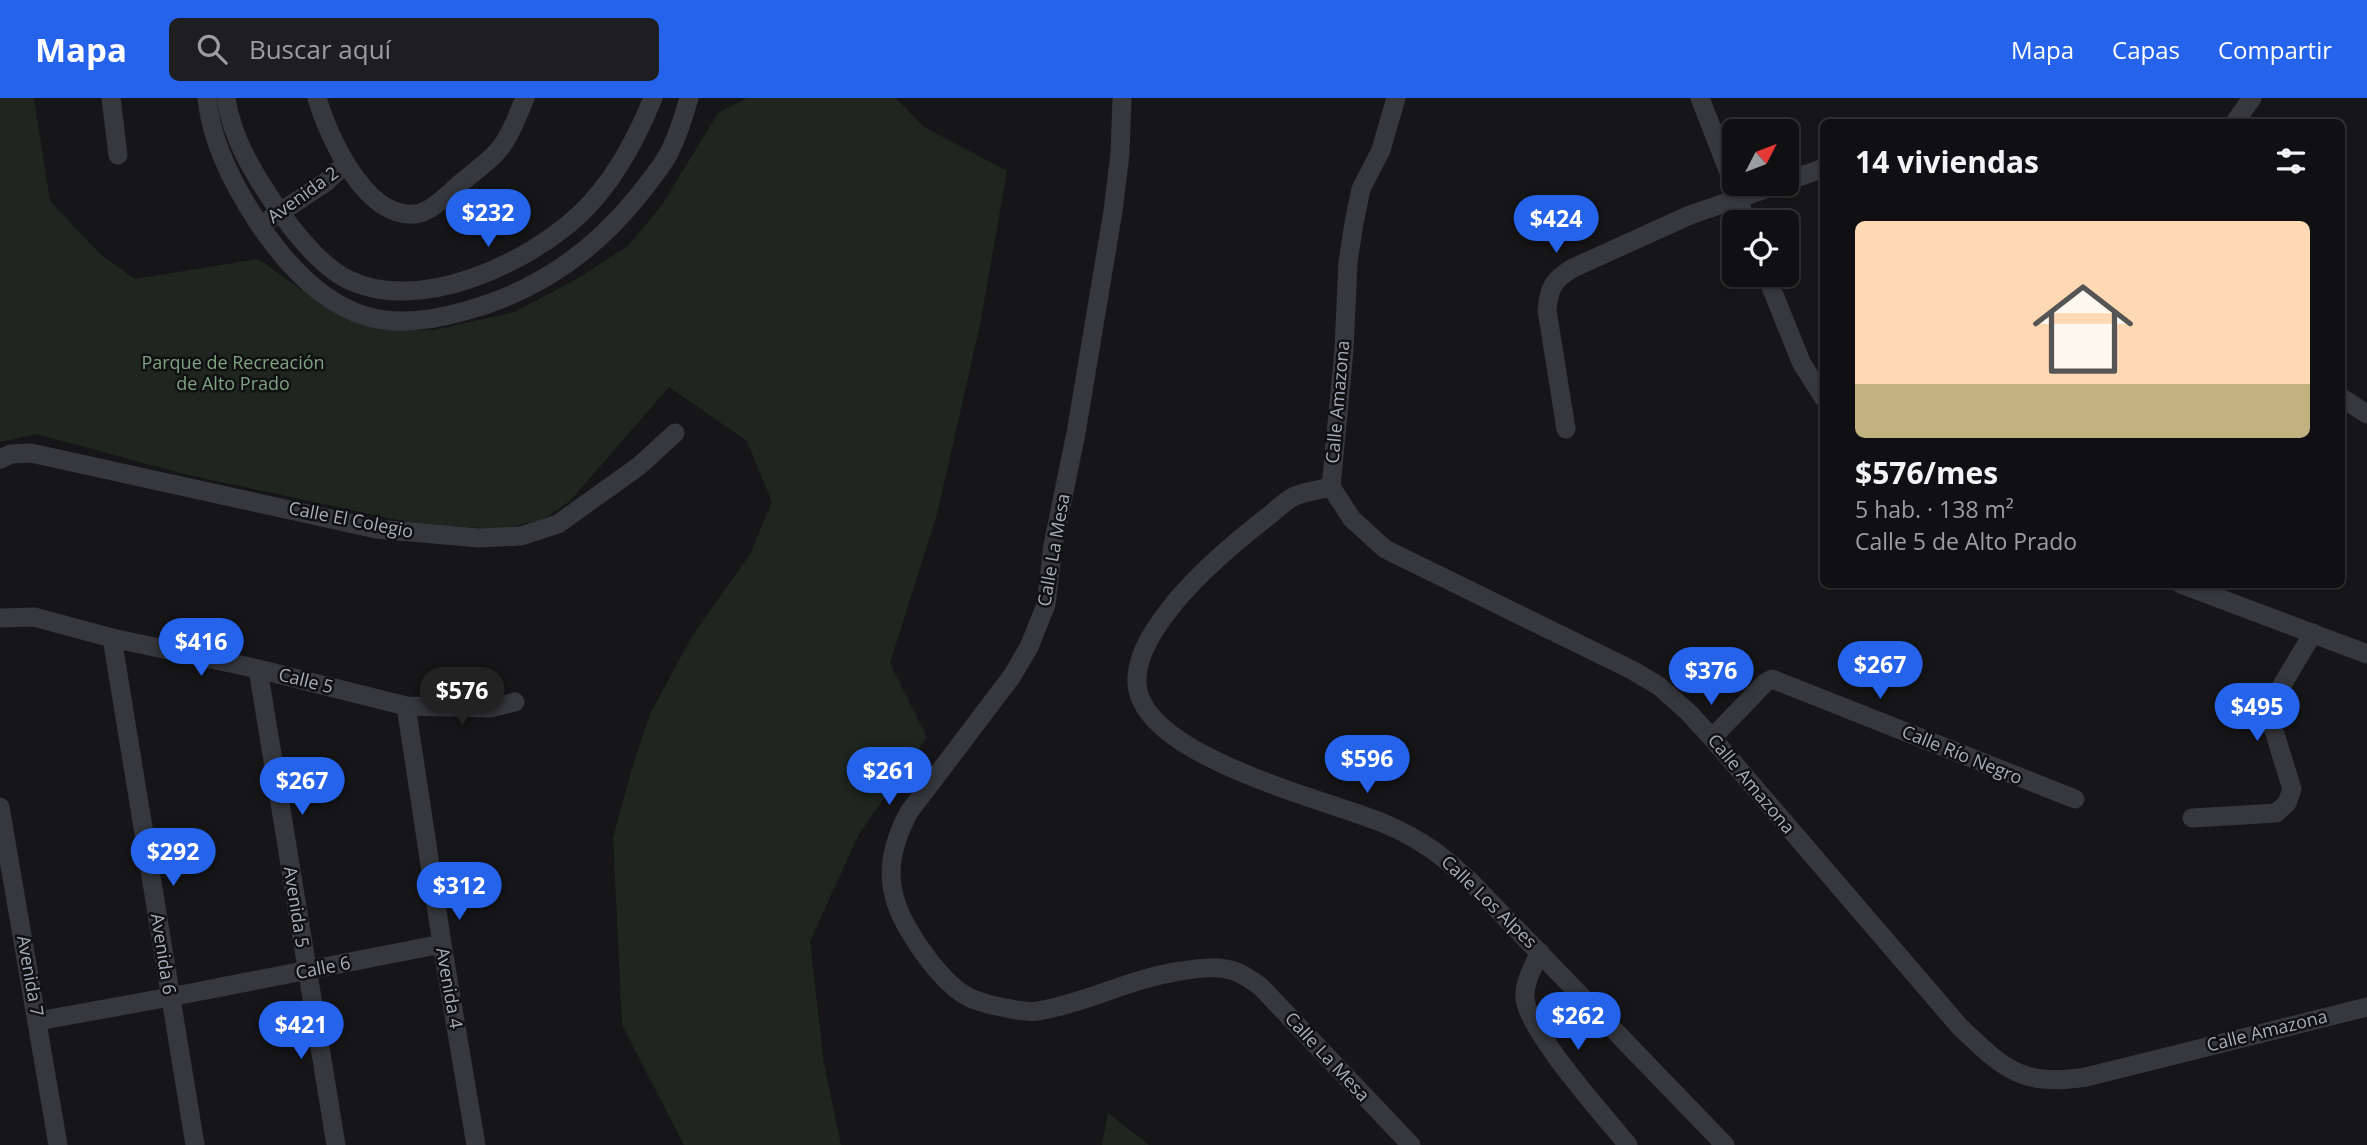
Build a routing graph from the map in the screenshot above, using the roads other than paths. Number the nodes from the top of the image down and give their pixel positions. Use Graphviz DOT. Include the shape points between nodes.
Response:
graph roads {
  1 [pos="111,98"];
  2 [pos="207,98"];
  3 [pos="226,98"];
  4 [pos="317,98"];
  5 [pos="525,98"];
  6 [pos="653,98"];
  7 [pos="690,98"];
  8 [pos="1122,98"];
  9 [pos="1396,98"];
  10 [pos="1699,98"];
  11 [pos="2252,98"];
  12 [pos="2237,119"];
  13 [pos="118,155"];
  14 [pos="345,164"];
  15 [pos="1820,169"];
  16 [pos="1799,177"];
  17 [pos="1745,196"];
  18 [pos="1739,198"];
  19 [pos="1742,210"];
  20 [pos="280,212"];
  21 [pos="260,226"];
  22 [pos="1771,287"];
  23 [pos="1820,392"];
  24 [pos="2345,400"];
  25 [pos="2367,414"];
  26 [pos="1566,429"];
  27 [pos="676,433"];
  28 [pos="0,459"];
  29 [pos="1331,487"];
  30 [pos="2191,588"];
  31 [pos="0,618"];
  32 [pos="2313,633"];
  33 [pos="112,638"];
  34 [pos="2367,654"];
  35 [pos="258,669"];
  36 [pos="515,702"];
  37 [pos="406,706"];
  38 [pos="1712,738"];
  39 [pos="2075,799"];
  40 [pos="0,807"];
  41 [pos="2192,818"];
  42 [pos="442,944"];
  43 [pos="1540,952"];
  44 [pos="307,971"];
  45 [pos="170,998"];
  46 [pos="2367,1007"];
  47 [pos="38,1021"];
  48 [pos="58,1145"];
  49 [pos="195,1145"];
  50 [pos="336,1145"];
  51 [pos="476,1145"];
  52 [pos="1411,1145"];
  53 [pos="1628,1145"];
  54 [pos="1725,1145"];
  1 -- 13 [label="street"];
  2 -- 21 [label="street" via="218,142"];
  3 -- 20 [label="street" via="240,145"];
  4 -- 14 [label="street, Avenida 2"];
  5 -- 14 [label="street, Avenida 2" via="496,153 416,214 384,206"];
  6 -- 20 [label="street" via="623,160 581,213 523,253 462,281 417,291 363,286 330,268"];
  7 -- 21 [label="street" via="669,153 611,226 542,280 452,315 407,321 365,316 315,288"];
  8 -- 52 [label="street, Calle La Mesa" via="1113,211 1046,606 1012,676 898,832 891,861 891,891 902,920 929,960 968,997 992,1005 1035,1012 1171,972 1220,968 1238,972 1261,987"];
  9 -- 29 [label="street, Calle Amazona" via="1353,223"];
  10 -- 18 [label="street"];
  11 -- 12 [label="street"];
  14 -- 20 [label="street, Avenida 2"];
  15 -- 16 [label="street"];
  17 -- 18 [label="street"];
  18 -- 19 [label="street"];
  18 -- 26 [label="street" via="1690,215 1558,277 1546,310"];
  20 -- 21 [label="street, Avenida 2"];
  22 -- 23 [label="street" via="1802,364"];
  24 -- 25 [label="street"];
  27 -- 28 [label="street, Calle El Colegio" via="639,466 558,524 521,536 479,538 376,529 31,453"];
  29 -- 38 [label="street, Calle Amazona" via="1353,519 1385,549 1632,670 1659,686"];
  29 -- 43 [label="street, Calle Los Alpes" via="1294,496 1196,578 1157,624 1144,653 1136,683 1142,700 1168,733 1205,756 1383,823 1431,847"];
  30 -- 32 [label="street"];
  31 -- 33 [label="street, Calle 5" via="34,617"];
  32 -- 34 [label="street"];
  32 -- 41 [label="street" via="2275,697 2271,721 2292,789 2287,803 2276,813"];
  33 -- 35 [label="street, Calle 5"];
  33 -- 45 [label="street, Avenida 6"];
  35 -- 37 [label="street, Calle 5"];
  35 -- 44 [label="street, Avenida 5"];
  36 -- 37 [label="street, Calle 5" via="490,708"];
  37 -- 42 [label="street, Avenida 4"];
  38 -- 39 [label="street, Calle Río Negro" via="1772,679"];
  38 -- 46 [label="street, Calle Amazona" via="1960,1027 1996,1061 2022,1075 2049,1081 2086,1077"];
  40 -- 47 [label="street, Avenida 7"];
  42 -- 44 [label="street, Calle 6"];
  42 -- 51 [label="street, Avenida 4"];
  43 -- 53 [label="street" via="1525,985 1525,1002 1543,1040"];
  43 -- 54 [label="street, Calle Los Alpes"];
  44 -- 45 [label="street, Calle 6"];
  44 -- 50 [label="street, Avenida 5"];
  45 -- 47 [label="street, Calle 6"];
  45 -- 49 [label="street, Avenida 6"];
  47 -- 48 [label="street, Avenida 7"];
}
